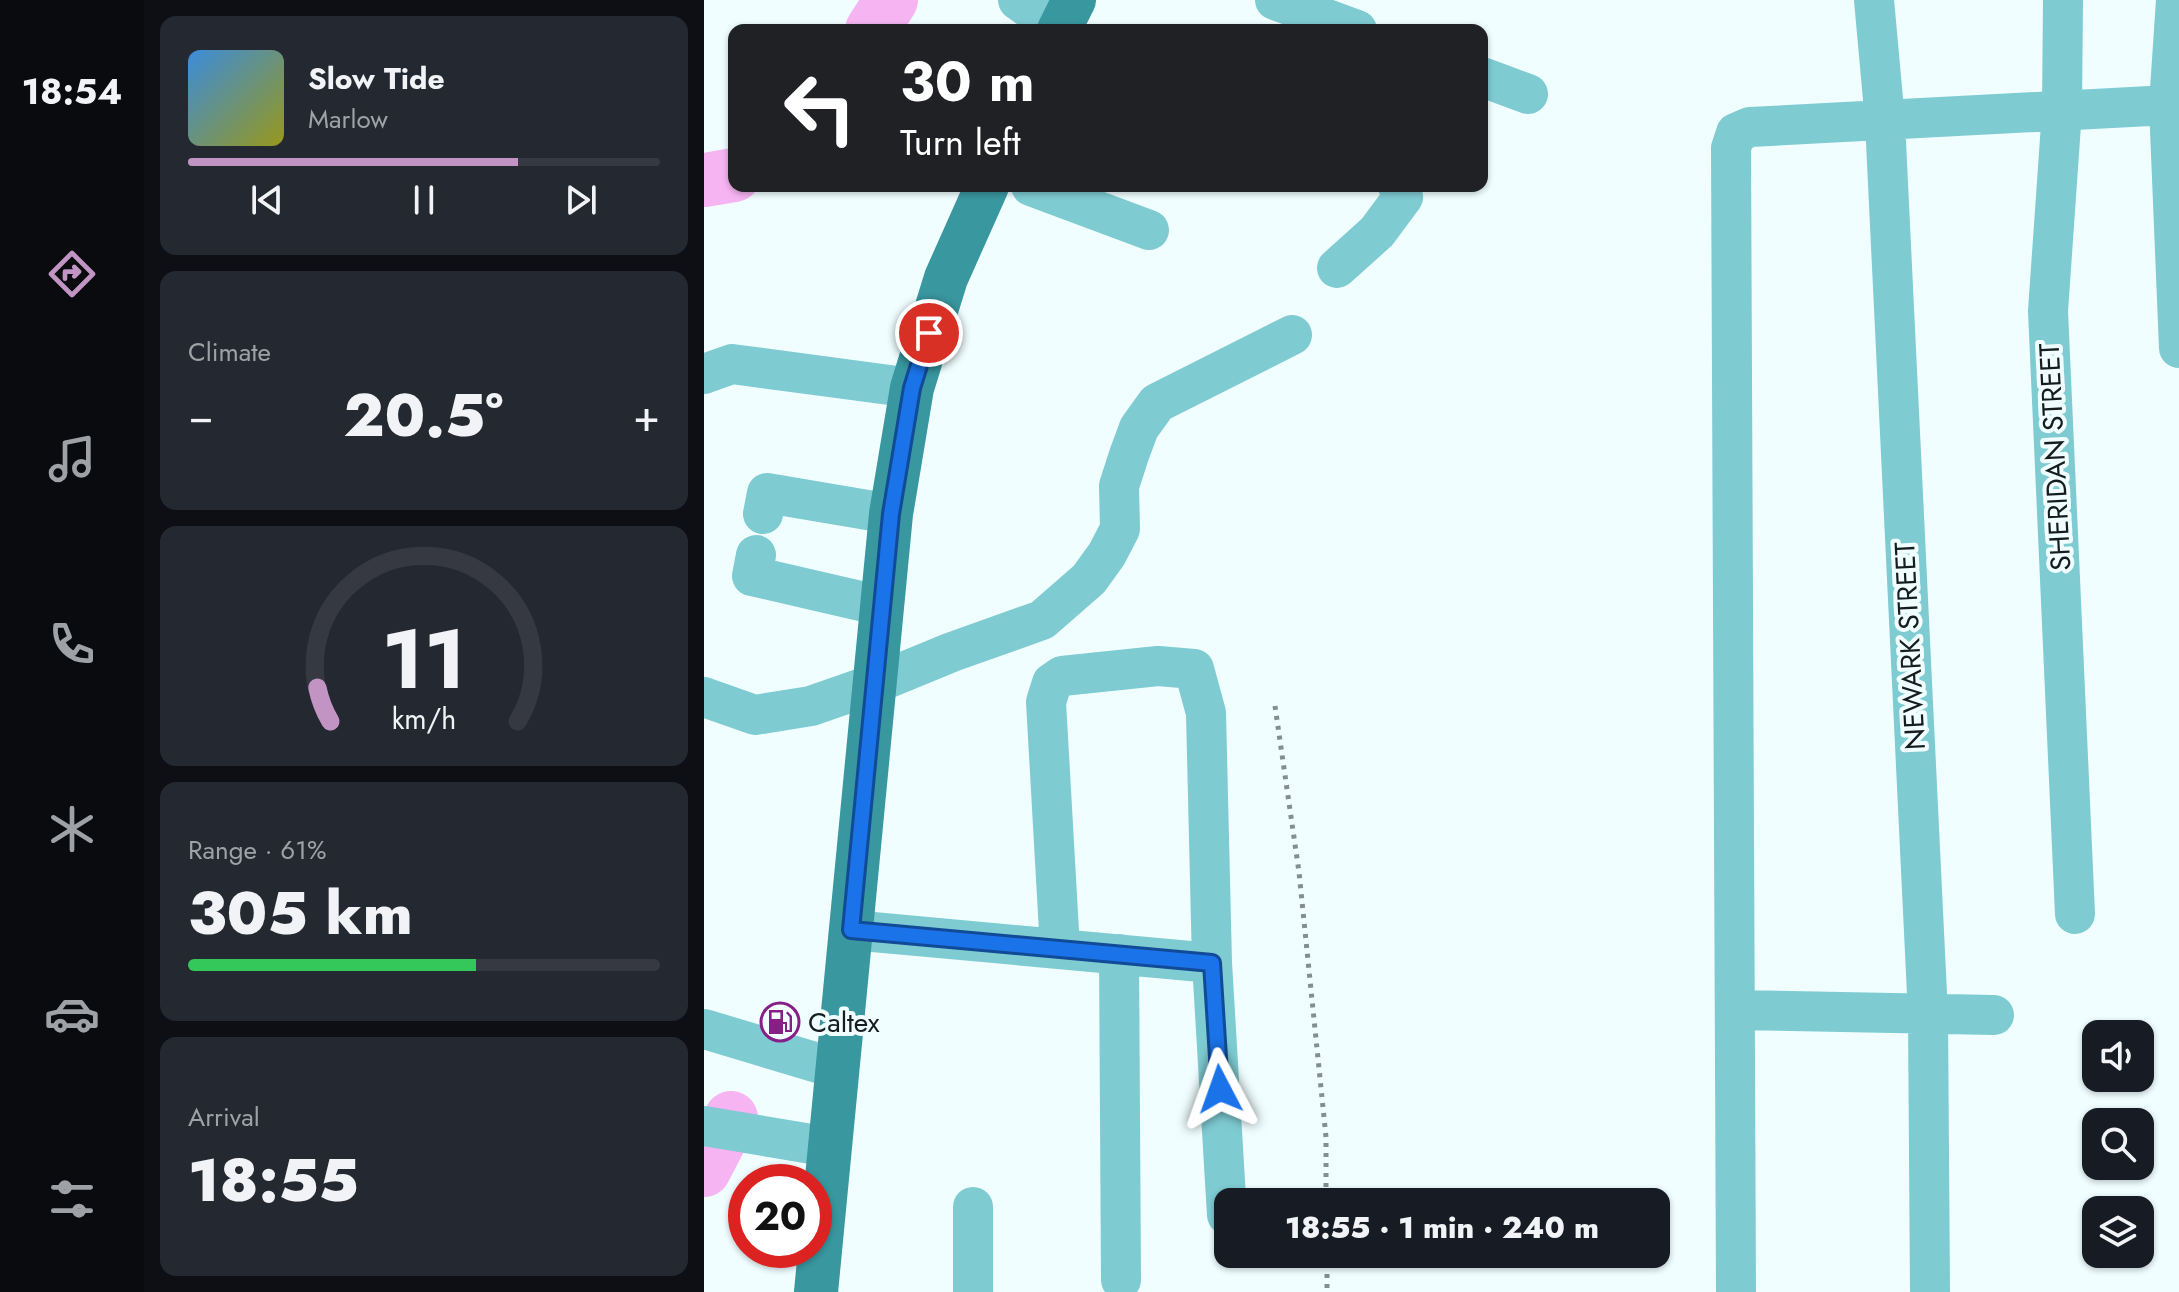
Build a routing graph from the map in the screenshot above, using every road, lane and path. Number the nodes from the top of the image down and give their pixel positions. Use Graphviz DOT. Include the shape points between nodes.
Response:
graph roads {
  1 [pos="1018,0"];
  2 [pos="1074,0"];
  3 [pos="1275,0"];
  4 [pos="1874,0"];
  5 [pos="2063,0"];
  6 [pos="2176,0"];
  7 [pos="1051,24"];
  8 [pos="1062,24"];
  9 [pos="1341,24"];
  10 [pos="1488,79"];
  11 [pos="1528,94"];
  12 [pos="2169,105"];
  13 [pos="2062,110"];
  14 [pos="1885,121"];
  15 [pos="984,192"];
  16 [pos="1047,192"];
  17 [pos="1401,192"];
  18 [pos="1149,230"];
  19 [pos="1337,268"];
  20 [pos="2178,324"];
  21 [pos="1292,335"];
  22 [pos="2179,348"];
  23 [pos="704,374"];
  24 [pos="912,388"];
  25 [pos="763,514"];
  26 [pos="891,514"];
  27 [pos="756,555"];
  28 [pos="882,606"];
  29 [pos="874,684"];
  30 [pos="704,697"];
  31 [pos="1275,706"];
  32 [pos="2075,914"];
  33 [pos="851,930"];
  34 [pos="1060,949"];
  35 [pos="1119,954"];
  36 [pos="1212,963"];
  37 [pos="1735,1010"];
  38 [pos="1928,1015"];
  39 [pos="1994,1015"];
  40 [pos="704,1029"];
  41 [pos="838,1069"];
  42 [pos="717,1128"];
  43 [pos="829,1147"];
  44 [pos="1225,1188"];
  45 [pos="1326,1188"];
  46 [pos="973,1207"];
  47 [pos="1327,1268"];
  48 [pos="1121,1280"];
  49 [pos="816,1292"];
  50 [pos="973,1292"];
  51 [pos="1327,1292"];
  52 [pos="1736,1292"];
  53 [pos="1930,1292"];
  1 -- 7 [label="street"];
  2 -- 8 [label="main road"];
  3 -- 9 [label="street"];
  4 -- 14 [label="street, NEWARK STREET"];
  5 -- 13 [label="street, SHERIDAN STREET"];
  6 -- 12 [label="street"];
  10 -- 11 [label="street"];
  12 -- 13 [label="street"];
  12 -- 20 [label="street"];
  13 -- 14 [label="street"];
  13 -- 32 [label="street, SHERIDAN STREET" via="2048,311"];
  14 -- 37 [label="street" via="1750,127 1736,133 1731,148"];
  14 -- 38 [label="street, NEWARK STREET"];
  15 -- 24 [label="main road" via="946,278"];
  16 -- 18 [label="street"];
  17 -- 19 [label="street" via="1403,197 1377,232"];
  20 -- 22 [label="street"];
  21 -- 29 [label="street" via="1157,403 1139,428 1119,486 1120,529 1114,542 1089,579 1042,620"];
  23 -- 24 [label="street" via="732,364"];
  24 -- 26 [label="main road"];
  25 -- 26 [label="street" via="767,493"];
  26 -- 28 [label="main road"];
  27 -- 28 [label="street" via="752,576"];
  28 -- 29 [label="main road"];
  29 -- 30 [label="street" via="811,706 755,715"];
  29 -- 33 [label="main road"];
  31 -- 45 [label="path" via="1299,872 1326,1137"];
  33 -- 34 [label="street"];
  33 -- 41 [label="main road"];
  34 -- 35 [label="street"];
  34 -- 36 [label="street" via="1046,702 1052,683 1062,676 1117,670 1194,669 1206,713"];
  35 -- 36 [label="street"];
  35 -- 48 [label="street"];
  36 -- 44 [label="street"];
  37 -- 38 [label="street"];
  37 -- 52 [label="street"];
  38 -- 39 [label="street"];
  38 -- 53 [label="street, NEWARK STREET"];
  40 -- 41 [label="street"];
  41 -- 43 [label="main road"];
  42 -- 43 [label="street"];
  43 -- 49 [label="main road"];
  46 -- 50 [label="street"];
  47 -- 51 [label="path"];
}
